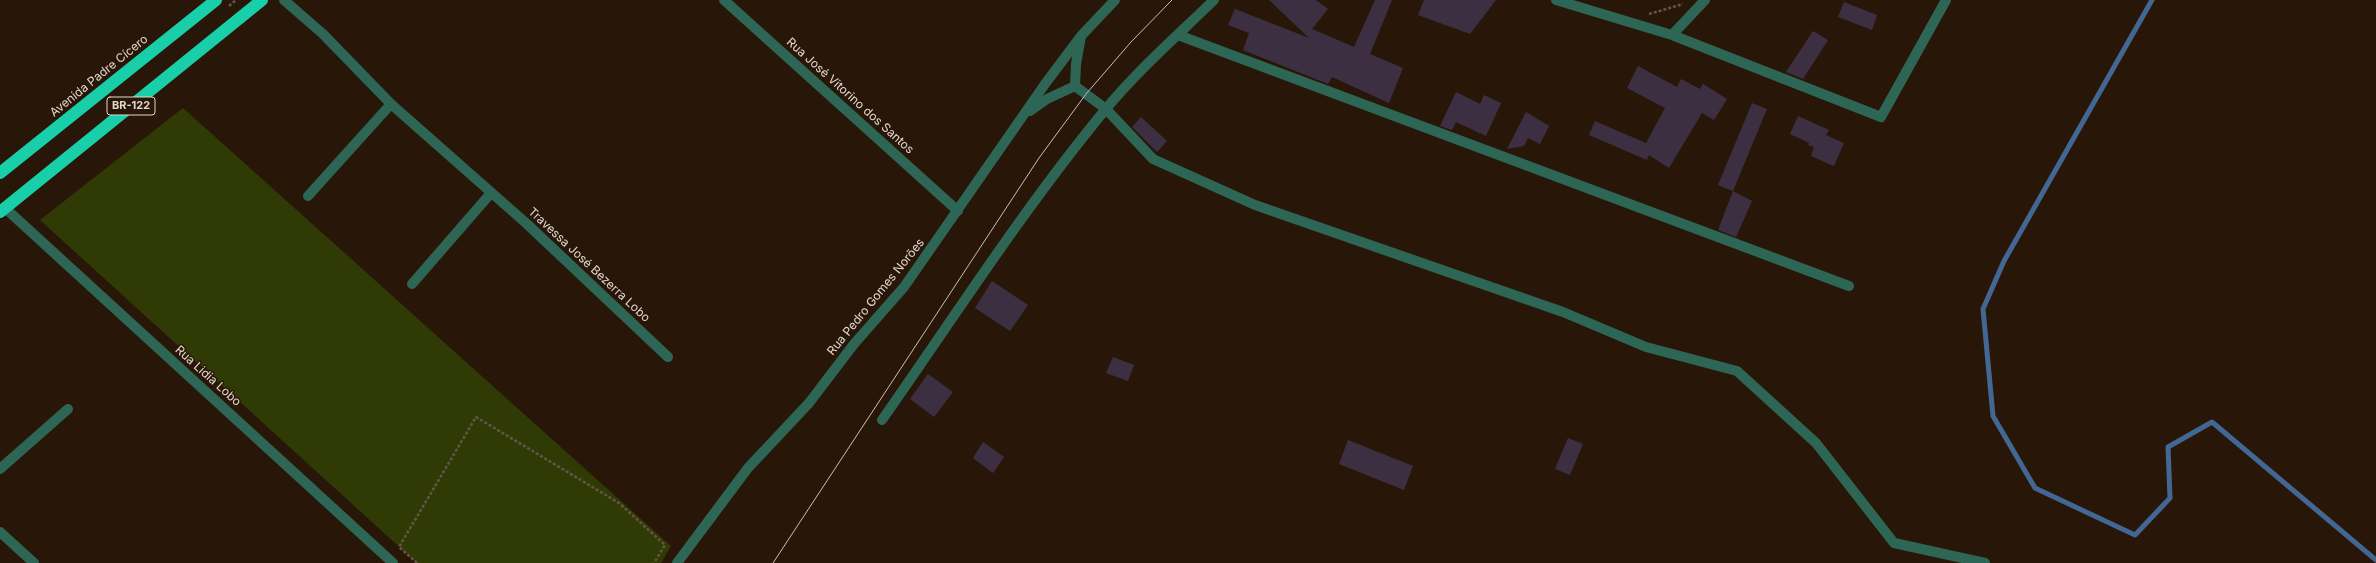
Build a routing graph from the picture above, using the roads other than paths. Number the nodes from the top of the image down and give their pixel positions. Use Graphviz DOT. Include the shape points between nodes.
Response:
graph roads {
  1 [pos="216,0"];
  2 [pos="262,0"];
  3 [pos="284,0"];
  4 [pos="724,0"];
  5 [pos="1114,0"];
  6 [pos="1214,0"];
  7 [pos="1556,0"];
  8 [pos="1705,0"];
  9 [pos="1946,0"];
  10 [pos="1178,35"];
  11 [pos="1672,35"];
  12 [pos="1081,36"];
  13 [pos="1075,86"];
  14 [pos="391,104"];
  15 [pos="1106,109"];
  16 [pos="1024,115"];
  17 [pos="0,173"];
  18 [pos="491,193"];
  19 [pos="308,196"];
  20 [pos="3,210"];
  21 [pos="958,210"];
  22 [pos="412,284"];
  23 [pos="1849,286"];
  24 [pos="668,356"];
  25 [pos="68,409"];
  26 [pos="882,420"];
  27 [pos="0,469"];
  28 [pos="0,532"];
  29 [pos="34,563"];
  30 [pos="393,563"];
  31 [pos="677,563"];
  32 [pos="1986,563"];
  1 -- 17 [label="highway, Avenida Padre Cícero / BR-122"];
  2 -- 20 [label="highway, BR-122"];
  3 -- 14 [label="street, Travessa José Bezerra Lobo" via="323,34"];
  4 -- 21 [label="street, Rua José Vitorino dos Santos"];
  5 -- 12 [label="street, Rua Pedro Gomes Norões"];
  6 -- 10 [label="street"];
  7 -- 11 [label="street"];
  8 -- 11 [label="street"];
  9 -- 11 [label="street" via="1881,117"];
  10 -- 15 [label="street"];
  10 -- 23 [label="street"];
  12 -- 13 [label="street"];
  12 -- 16 [label="street, Rua Pedro Gomes Norões"];
  13 -- 15 [label="street"];
  13 -- 16 [label="street" via="1047,99"];
  14 -- 18 [label="street, Travessa José Bezerra Lobo"];
  14 -- 19 [label="street"];
  15 -- 26 [label="street" via="1035,200"];
  15 -- 32 [label="street" via="1153,159 1255,205 1563,312 1646,347 1737,371 1816,443 1894,543"];
  16 -- 21 [label="street, Rua Pedro Gomes Norões"];
  18 -- 22 [label="street"];
  18 -- 24 [label="street, Travessa José Bezerra Lobo"];
  20 -- 30 [label="street, Rua Lidia Lobo"];
  21 -- 31 [label="street, Rua Pedro Gomes Norões" via="904,287 854,344 809,403 748,468"];
  25 -- 27 [label="street"];
  28 -- 29 [label="street"];
}
